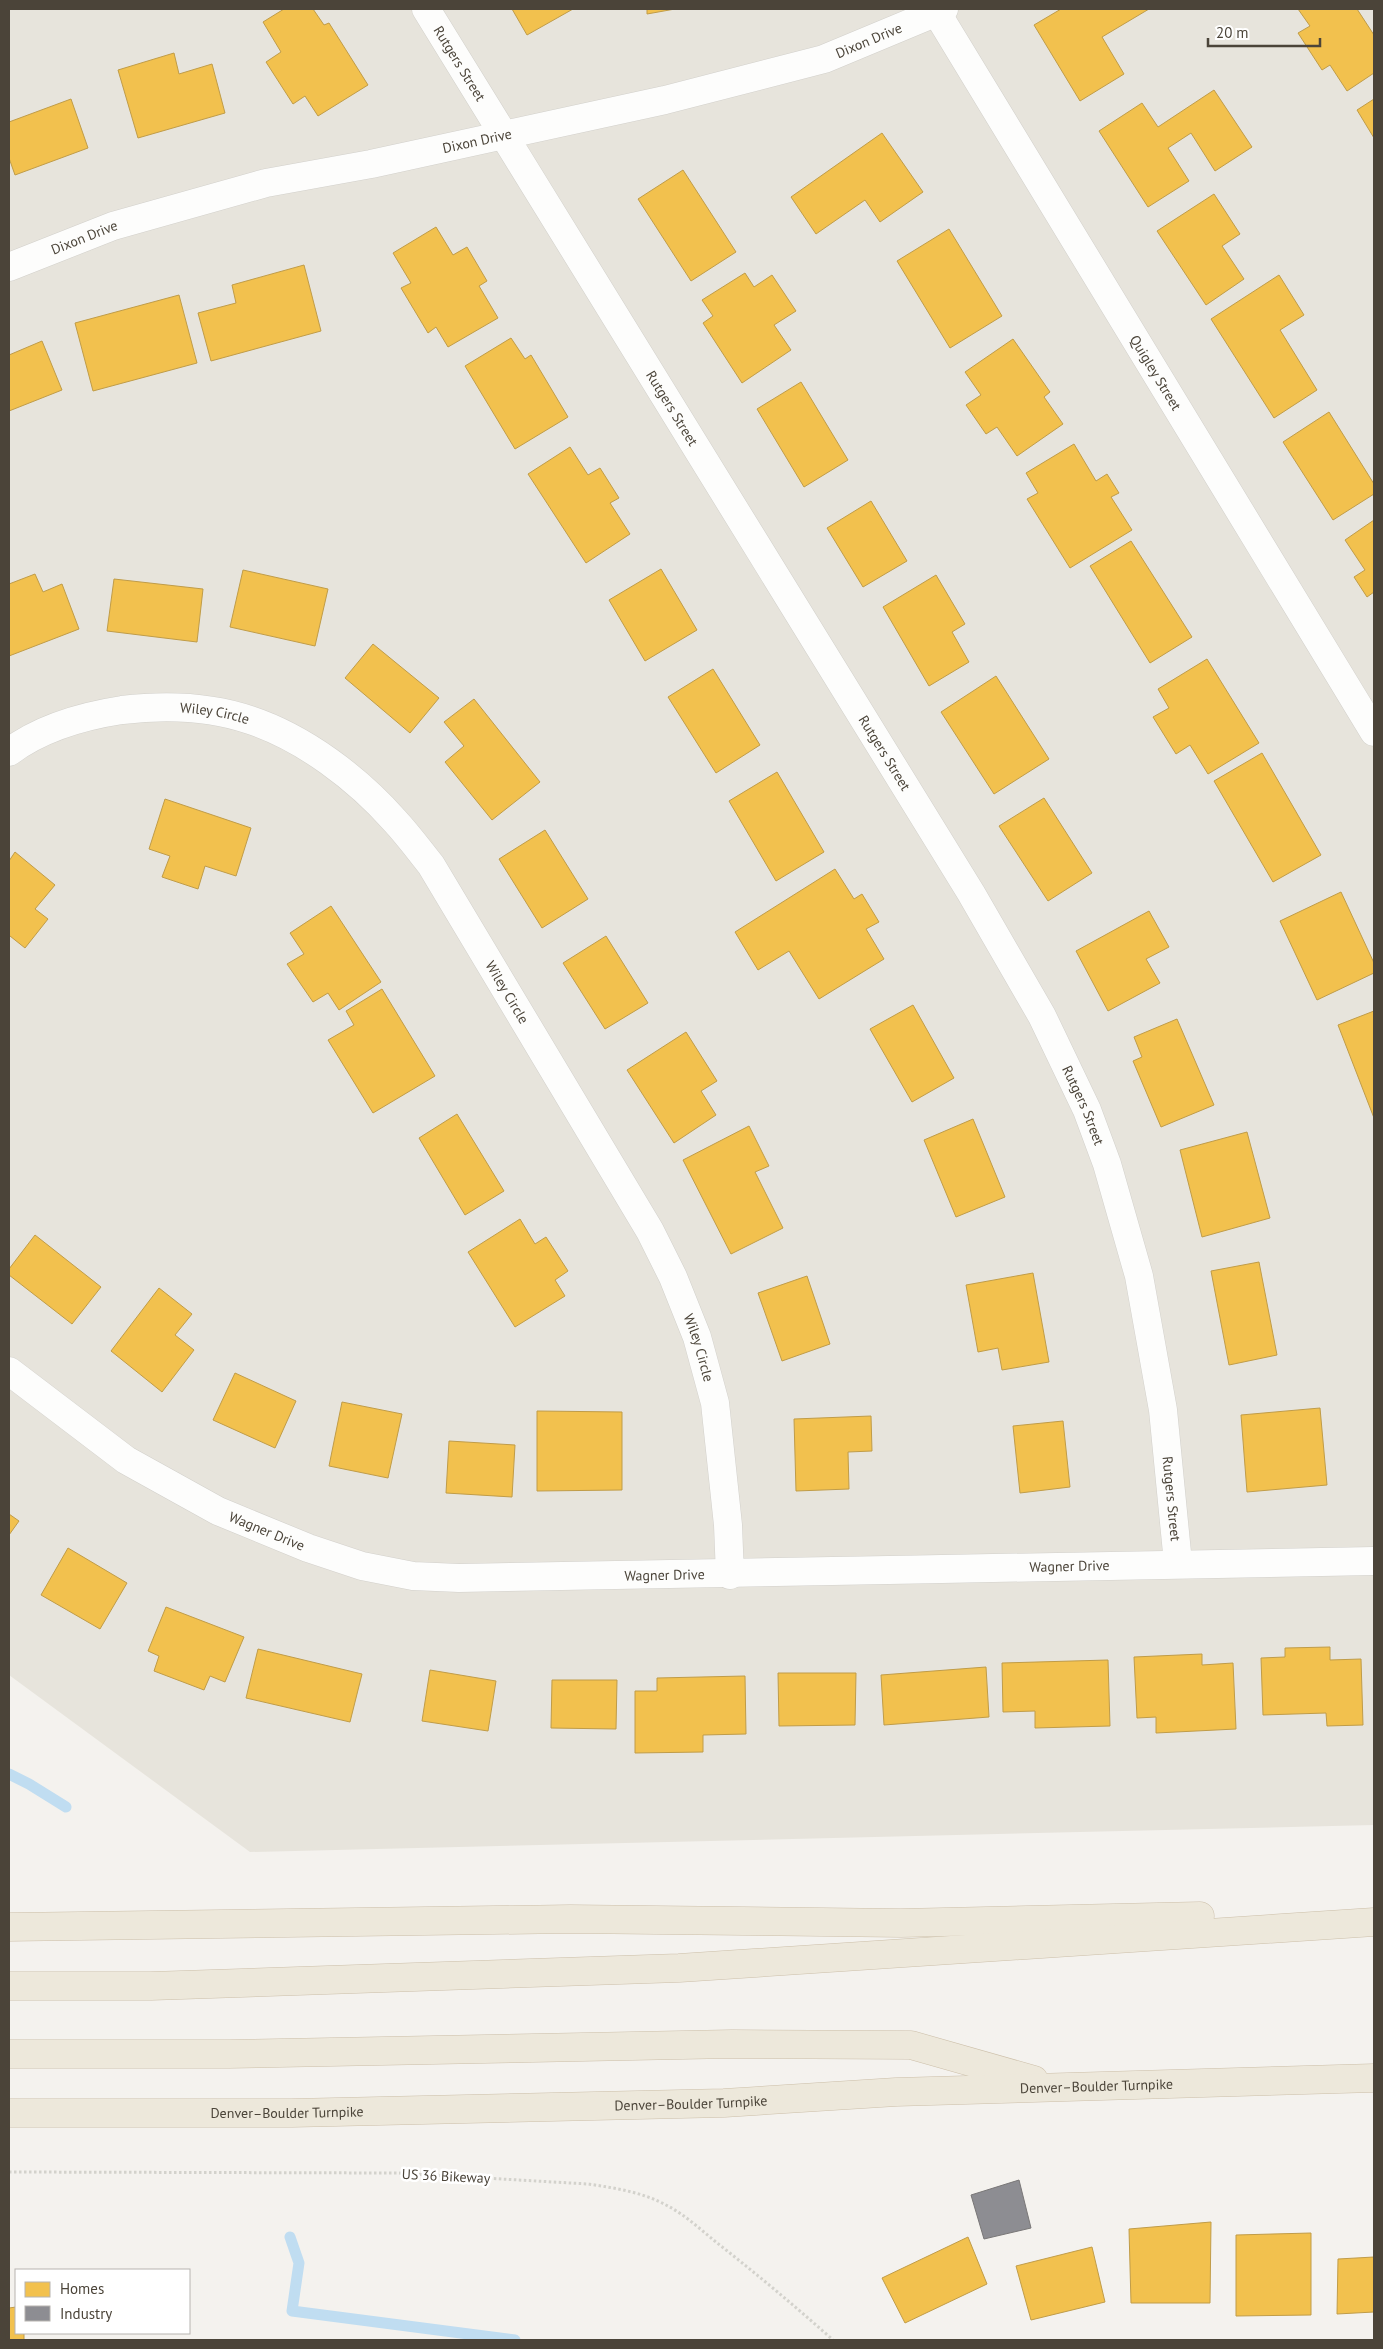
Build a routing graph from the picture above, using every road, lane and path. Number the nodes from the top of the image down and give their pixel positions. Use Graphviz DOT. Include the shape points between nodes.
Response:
graph roads {
  1 [pos="426,9"];
  2 [pos="941,11"];
  3 [pos="502,134"];
  4 [pos="9,267"];
  5 [pos="1374,732"];
  6 [pos="9,752"];
  7 [pos="9,1371"];
  8 [pos="1374,1561"];
  9 [pos="1178,1563"];
  10 [pos="730,1575"];
  11 [pos="1374,1912"];
  12 [pos="1374,1922"];
  13 [pos="9,1927"];
  14 [pos="9,1986"];
  15 [pos="9,2054"];
  16 [pos="1374,2078"];
  17 [pos="1062,2088"];
  18 [pos="9,2113"];
  19 [pos="9,2172"];
  20 [pos="832,2340"];
  1 -- 3 [label="street, Rutgers Street"];
  2 -- 3 [label="street, Dixon Drive" via="824,59 665,100"];
  2 -- 5 [label="street, Quigley Street"];
  3 -- 4 [label="street, Dixon Drive" via="371,164 266,183 177,206 112,226"];
  3 -- 9 [label="street, Rutgers Street" via="971,893 1042,1016 1087,1110 1107,1164 1140,1276 1163,1410"];
  6 -- 10 [label="street, Wiley Circle" via="58,726 106,713 147,707 219,712 250,720 320,756 359,786 394,820 431,865 650,1231 673,1277 697,1337 715,1403"];
  7 -- 10 [label="street, Wagner Drive" via="126,1460 218,1511 362,1566 413,1576 459,1578"];
  8 -- 9 [label="street, Wagner Drive"];
  9 -- 10 [label="street, Wagner Drive"];
  11 -- 13 [label="highway" via="902,1923 570,1918"];
  12 -- 14 [label="highway" via="659,1968 151,1986"];
  15 -- 17 [label="highway" via="229,2054 732,2044 911,2045"];
  16 -- 17 [label="highway, Denver–Boulder Turnpike"];
  17 -- 18 [label="highway, Denver–Boulder Turnpike" via="896,2092 704,2104 283,2113"];
  19 -- 20 [label="path, US 36 Bikeway" via="397,2173 615,2188 643,2195 689,2220"];
}
